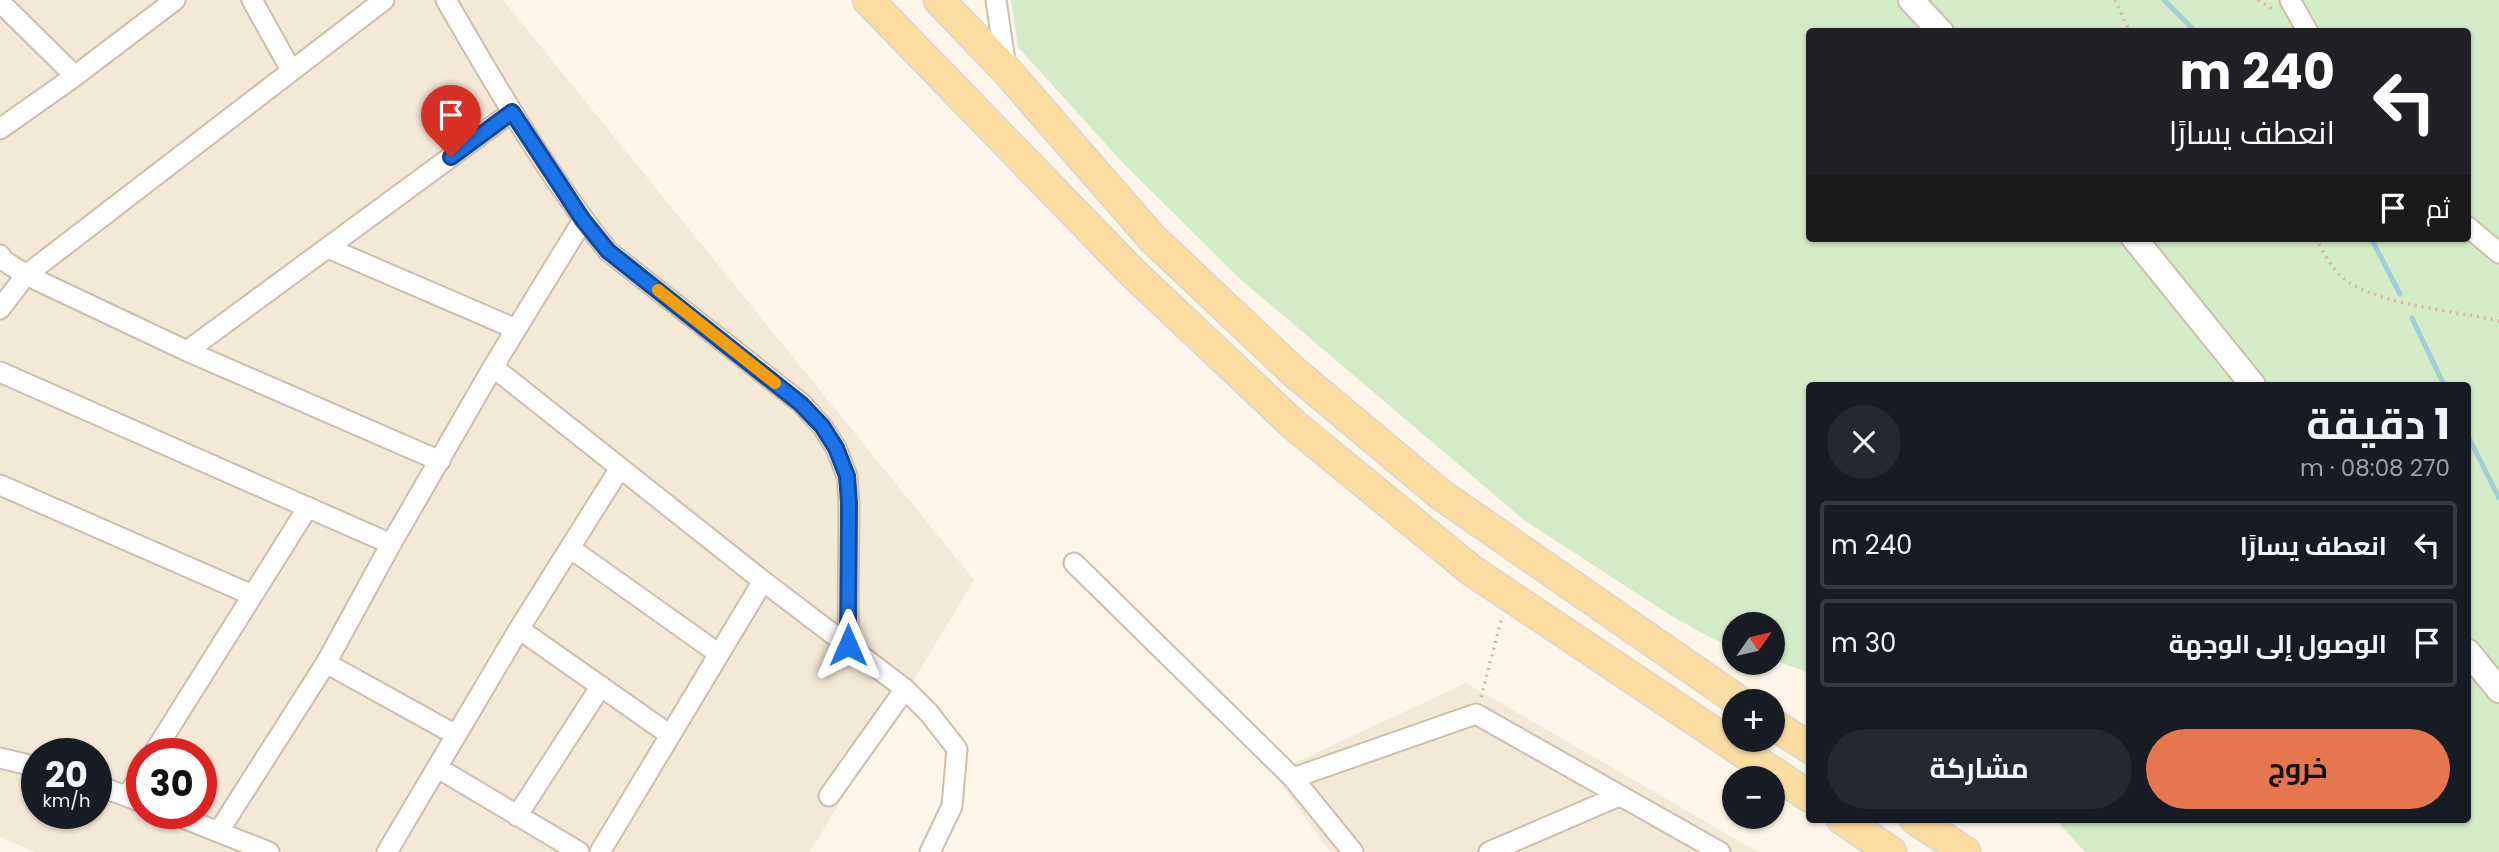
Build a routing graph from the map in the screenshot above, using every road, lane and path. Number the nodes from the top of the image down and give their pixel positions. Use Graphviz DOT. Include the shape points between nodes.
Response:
graph roads {
  1 [pos="175,0"];
  2 [pos="252,0"];
  3 [pos="384,0"];
  4 [pos="446,0"];
  5 [pos="868,0"];
  6 [pos="939,0"];
  7 [pos="996,0"];
  8 [pos="1911,0"];
  9 [pos="2115,0"];
  10 [pos="2290,0"];
  11 [pos="0,2"];
  12 [pos="1937,28"];
  13 [pos="2128,28"];
  14 [pos="2306,28"];
  15 [pos="291,70"];
  16 [pos="1006,70"];
  17 [pos="75,76"];
  18 [pos="512,112"];
  19 [pos="0,130"];
  20 [pos="583,220"];
  21 [pos="2471,230"];
  22 [pos="2137,242"];
  23 [pos="2318,242"];
  24 [pos="328,247"];
  25 [pos="2499,253"];
  26 [pos="0,255"];
  27 [pos="26,275"];
  28 [pos="0,309"];
  29 [pos="2499,321"];
  30 [pos="516,329"];
  31 [pos="1269,348"];
  32 [pos="187,351"];
  33 [pos="493,367"];
  34 [pos="0,372"];
  35 [pos="1243,377"];
  36 [pos="2251,382"];
  37 [pos="440,461"];
  38 [pos="620,468"];
  39 [pos="0,485"];
  40 [pos="308,507"];
  41 [pos="391,544"];
  42 [pos="570,548"];
  43 [pos="1074,563"];
  44 [pos="762,582"];
  45 [pos="1508,594"];
  46 [pos="252,595"];
  47 [pos="519,629"];
  48 [pos="848,645"];
  49 [pos="719,654"];
  50 [pos="2471,656"];
  51 [pos="326,663"];
  52 [pos="601,686"];
  53 [pos="905,689"];
  54 [pos="1722,690"];
  55 [pos="2499,690"];
  56 [pos="1476,714"];
  57 [pos="1785,732"];
  58 [pos="456,735"];
  59 [pos="670,735"];
  60 [pos="163,738"];
  61 [pos="1806,745"];
  62 [pos="0,758"];
  63 [pos="21,763"];
  64 [pos="438,768"];
  65 [pos="1293,778"];
  66 [pos="1806,794"];
  67 [pos="829,796"];
  68 [pos="1619,796"];
  69 [pos="517,816"];
  70 [pos="1847,823"];
  71 [pos="1921,823"];
  72 [pos="214,829"];
  73 [pos="219,831"];
  74 [pos="1877,848"];
  75 [pos="269,852"];
  76 [pos="387,852"];
  77 [pos="579,852"];
  78 [pos="600,852"];
  79 [pos="930,852"];
  80 [pos="1353,852"];
  81 [pos="1489,852"];
  82 [pos="1720,852"];
  83 [pos="1965,852"];
  1 -- 17 [label="street"];
  2 -- 15 [label="street"];
  3 -- 15 [label="street"];
  4 -- 18 [label="street"];
  5 -- 35 [label="main road" via="1133,273"];
  6 -- 16 [label="main road"];
  7 -- 16 [label="street"];
  8 -- 12 [label="street"];
  9 -- 13 [label="path"];
  10 -- 14 [label="street"];
  11 -- 17 [label="street"];
  15 -- 27 [label="street"];
  16 -- 31 [label="main road" via="1152,238"];
  17 -- 19 [label="street"];
  18 -- 20 [label="street"];
  18 -- 24 [label="street"];
  20 -- 30 [label="street"];
  20 -- 48 [label="street" via="608,251 801,404 836,448 847,476 849,503"];
  21 -- 25 [label="street"];
  22 -- 36 [label="street"];
  23 -- 29 [label="path" via="2343,278 2367,291"];
  24 -- 30 [label="street"];
  24 -- 32 [label="street"];
  26 -- 27 [label="street"];
  27 -- 28 [label="street"];
  27 -- 32 [label="street"];
  30 -- 33 [label="street"];
  31 -- 35 [label="main road"];
  31 -- 54 [label="main road" via="1440,494"];
  32 -- 37 [label="street"];
  33 -- 37 [label="street"];
  33 -- 38 [label="street"];
  34 -- 40 [label="street"];
  35 -- 45 [label="main road" via="1294,425 1471,570"];
  37 -- 41 [label="street"];
  38 -- 42 [label="street"];
  38 -- 44 [label="street"];
  39 -- 46 [label="street"];
  40 -- 41 [label="street"];
  40 -- 46 [label="street"];
  41 -- 51 [label="street"];
  42 -- 47 [label="street"];
  42 -- 49 [label="street"];
  43 -- 65 [label="street"];
  44 -- 48 [label="street"];
  44 -- 49 [label="street"];
  45 -- 56 [label="path"];
  45 -- 66 [label="main road"];
  46 -- 60 [label="street"];
  47 -- 52 [label="street"];
  47 -- 58 [label="street"];
  48 -- 53 [label="street"];
  49 -- 59 [label="street"];
  50 -- 55 [label="street"];
  51 -- 58 [label="street"];
  51 -- 73 [label="street"];
  52 -- 59 [label="street"];
  52 -- 69 [label="street"];
  53 -- 67 [label="street"];
  53 -- 79 [label="street" via="957,749 951,806"];
  56 -- 65 [label="street"];
  56 -- 68 [label="street"];
  57 -- 61 [label="main road"];
  58 -- 64 [label="street"];
  59 -- 78 [label="street"];
  62 -- 63 [label="street"];
  64 -- 69 [label="street"];
  64 -- 76 [label="street"];
  65 -- 80 [label="street"];
  68 -- 81 [label="street"];
  68 -- 82 [label="street"];
  69 -- 77 [label="street"];
  70 -- 74 [label="main road"];
  71 -- 83 [label="main road"];
  72 -- 73 [label="street"];
  73 -- 75 [label="street"];
}
